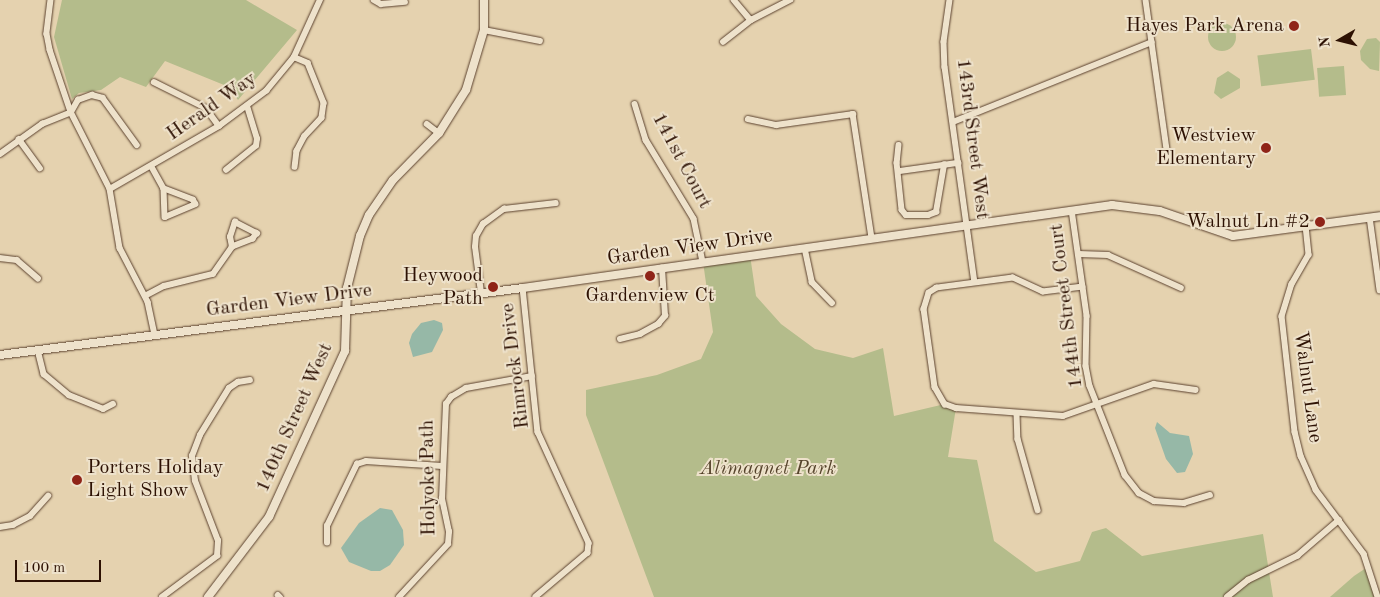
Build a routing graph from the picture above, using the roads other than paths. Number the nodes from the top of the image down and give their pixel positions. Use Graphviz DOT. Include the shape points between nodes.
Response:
graph roads {
  1 [pos="51,0"];
  2 [pos="320,0"];
  3 [pos="374,0"];
  4 [pos="484,0"];
  5 [pos="734,0"];
  6 [pos="790,0"];
  7 [pos="950,0"];
  8 [pos="1146,0"];
  9 [pos="405,2"];
  10 [pos="751,20"];
  11 [pos="484,30"];
  12 [pos="540,41"];
  13 [pos="723,42"];
  14 [pos="1152,42"];
  15 [pos="294,57"];
  16 [pos="154,82"];
  17 [pos="635,104"];
  18 [pos="247,107"];
  19 [pos="71,112"];
  20 [pos="748,119"];
  21 [pos="953,122"];
  22 [pos="427,124"];
  23 [pos="219,126"];
  24 [pos="439,133"];
  25 [pos="19,139"];
  26 [pos="137,145"];
  27 [pos="899,145"];
  28 [pos="1167,149"];
  29 [pos="0,154"];
  30 [pos="958,163"];
  31 [pos="944,165"];
  32 [pos="152,167"];
  33 [pos="295,167"];
  34 [pos="40,168"];
  35 [pos="226,170"];
  36 [pos="900,171"];
  37 [pos="110,189"];
  38 [pos="164,189"];
  39 [pos="556,203"];
  40 [pos="1072,210"];
  41 [pos="1380,216"];
  42 [pos="1370,217"];
  43 [pos="967,225"];
  44 [pos="1306,226"];
  45 [pos="872,238"];
  46 [pos="232,247"];
  47 [pos="805,248"];
  48 [pos="1079,254"];
  49 [pos="0,258"];
  50 [pos="703,262"];
  51 [pos="662,268"];
  52 [pos="38,278"];
  53 [pos="975,282"];
  54 [pos="1083,287"];
  55 [pos="523,288"];
  56 [pos="1181,288"];
  57 [pos="1380,290"];
  58 [pos="481,293"];
  59 [pos="145,296"];
  60 [pos="832,303"];
  61 [pos="347,310"];
  62 [pos="155,335"];
  63 [pos="620,339"];
  64 [pos="38,350"];
  65 [pos="0,354"];
  66 [pos="532,376"];
  67 [pos="250,380"];
  68 [pos="1196,390"];
  69 [pos="113,404"];
  70 [pos="1097,405"];
  71 [pos="1017,414"];
  72 [pos="442,466"];
  73 [pos="1210,495"];
  74 [pos="48,496"];
  75 [pos="1038,510"];
  76 [pos="1339,520"];
  77 [pos="0,527"];
  78 [pos="327,543"];
  79 [pos="162,597"];
  80 [pos="208,597"];
  81 [pos="399,597"];
  82 [pos="536,597"];
  83 [pos="1227,597"];
  84 [pos="1378,597"];
  1 -- 19 [label="street" via="47,34"];
  2 -- 15 [label="street, Herald Way"];
  3 -- 9 [label="street" via="381,4"];
  4 -- 11 [label="street, 140th Street West"];
  5 -- 10 [label="street"];
  6 -- 10 [label="street"];
  7 -- 21 [label="street, 143rd Street West" via="944,42"];
  8 -- 14 [label="street"];
  10 -- 13 [label="street"];
  11 -- 12 [label="street"];
  11 -- 24 [label="street, 140th Street West" via="466,90"];
  14 -- 21 [label="street"];
  14 -- 28 [label="street"];
  15 -- 18 [label="street, Herald Way" via="266,91"];
  15 -- 33 [label="street" via="308,63 324,103 322,118 305,136 297,151"];
  16 -- 23 [label="street" via="206,108"];
  17 -- 50 [label="street, 141st Court" via="646,140 694,219"];
  18 -- 23 [label="street, Herald Way"];
  18 -- 35 [label="street" via="257,139 256,146"];
  19 -- 25 [label="street" via="42,124"];
  19 -- 26 [label="street" via="78,100 92,95 103,98"];
  19 -- 37 [label="street"];
  20 -- 45 [label="street" via="776,125 853,114"];
  21 -- 30 [label="street, 143rd Street West"];
  22 -- 24 [label="street"];
  23 -- 32 [label="street, Herald Way"];
  24 -- 61 [label="street, 140th Street West" via="393,180 369,215 352,261"];
  25 -- 29 [label="street"];
  25 -- 34 [label="street"];
  27 -- 36 [label="street"];
  30 -- 31 [label="street"];
  30 -- 43 [label="street, 143rd Street West"];
  31 -- 36 [label="street"];
  31 -- 36 [label="street" via="939,205 936,212 928,215 906,216 902,210"];
  32 -- 37 [label="street, Herald Way"];
  32 -- 38 [label="street"];
  37 -- 59 [label="street" via="120,248"];
  38 -- 38 [label="street" via="165,217 195,204 185,196"];
  39 -- 58 [label="street" via="504,209 484,224 476,236 475,247"];
  40 -- 43 [label="street, Garden View Drive"];
  40 -- 44 [label="street, Garden View Drive" via="1112,205 1139,206 1233,236"];
  40 -- 48 [label="street, 144th Street Court"];
  41 -- 42 [label="street, Garden View Drive"];
  42 -- 44 [label="street, Garden View Drive"];
  42 -- 57 [label="street"];
  43 -- 45 [label="street, Garden View Drive"];
  43 -- 53 [label="street, 143rd Street West"];
  44 -- 76 [label="street, Walnut Lane" via="1309,255 1285,300 1282,334 1301,456 1316,490"];
  45 -- 47 [label="street, Garden View Drive"];
  46 -- 46 [label="street" via="230,237 235,222 257,233 253,239"];
  46 -- 59 [label="street" via="213,274 164,286"];
  47 -- 50 [label="street, Garden View Drive"];
  47 -- 60 [label="street" via="812,282"];
  48 -- 54 [label="street, 144th Street Court"];
  48 -- 56 [label="street" via="1108,255"];
  49 -- 52 [label="street" via="17,260"];
  50 -- 51 [label="street, Garden View Drive"];
  51 -- 55 [label="street, Garden View Drive"];
  51 -- 63 [label="street" via="665,316 640,334"];
  53 -- 54 [label="street" via="1013,278 1042,292"];
  53 -- 71 [label="street" via="937,288 925,300 935,387 944,404 952,407"];
  54 -- 70 [label="street, 144th Street Court" via="1086,366"];
  55 -- 58 [label="street, Garden View Drive"];
  55 -- 66 [label="street, Rimrock Drive"];
  58 -- 61 [label="street, Garden View Drive"];
  59 -- 62 [label="street"];
  61 -- 62 [label="street, Garden View Drive"];
  61 -- 80 [label="street, 140th Street West" via="345,351 269,517"];
  62 -- 64 [label="street, Garden View Drive"];
  64 -- 65 [label="street, Garden View Drive"];
  64 -- 69 [label="street" via="44,374 69,395 102,409"];
  66 -- 72 [label="street, Holyoke Path" via="466,388 452,397 444,414"];
  66 -- 82 [label="street, Rimrock Drive" via="538,432 589,543 589,551"];
  67 -- 79 [label="street" via="238,382 230,388 200,435 192,456 195,481 218,541 217,556"];
  68 -- 70 [label="street" via="1154,384"];
  70 -- 71 [label="street" via="1063,416"];
  70 -- 73 [label="street, 144th Street Court" via="1125,475 1139,493 1154,501 1170,504"];
  71 -- 75 [label="street" via="1018,439"];
  72 -- 78 [label="street" via="366,461 357,464 327,526"];
  72 -- 81 [label="street, Holyoke Path" via="442,499 449,532 448,544"];
  74 -- 77 [label="street" via="30,516 13,525"];
  76 -- 83 [label="street" via="1297,556 1248,580"];
  76 -- 84 [label="street, Walnut Lane" via="1364,554"];
}
